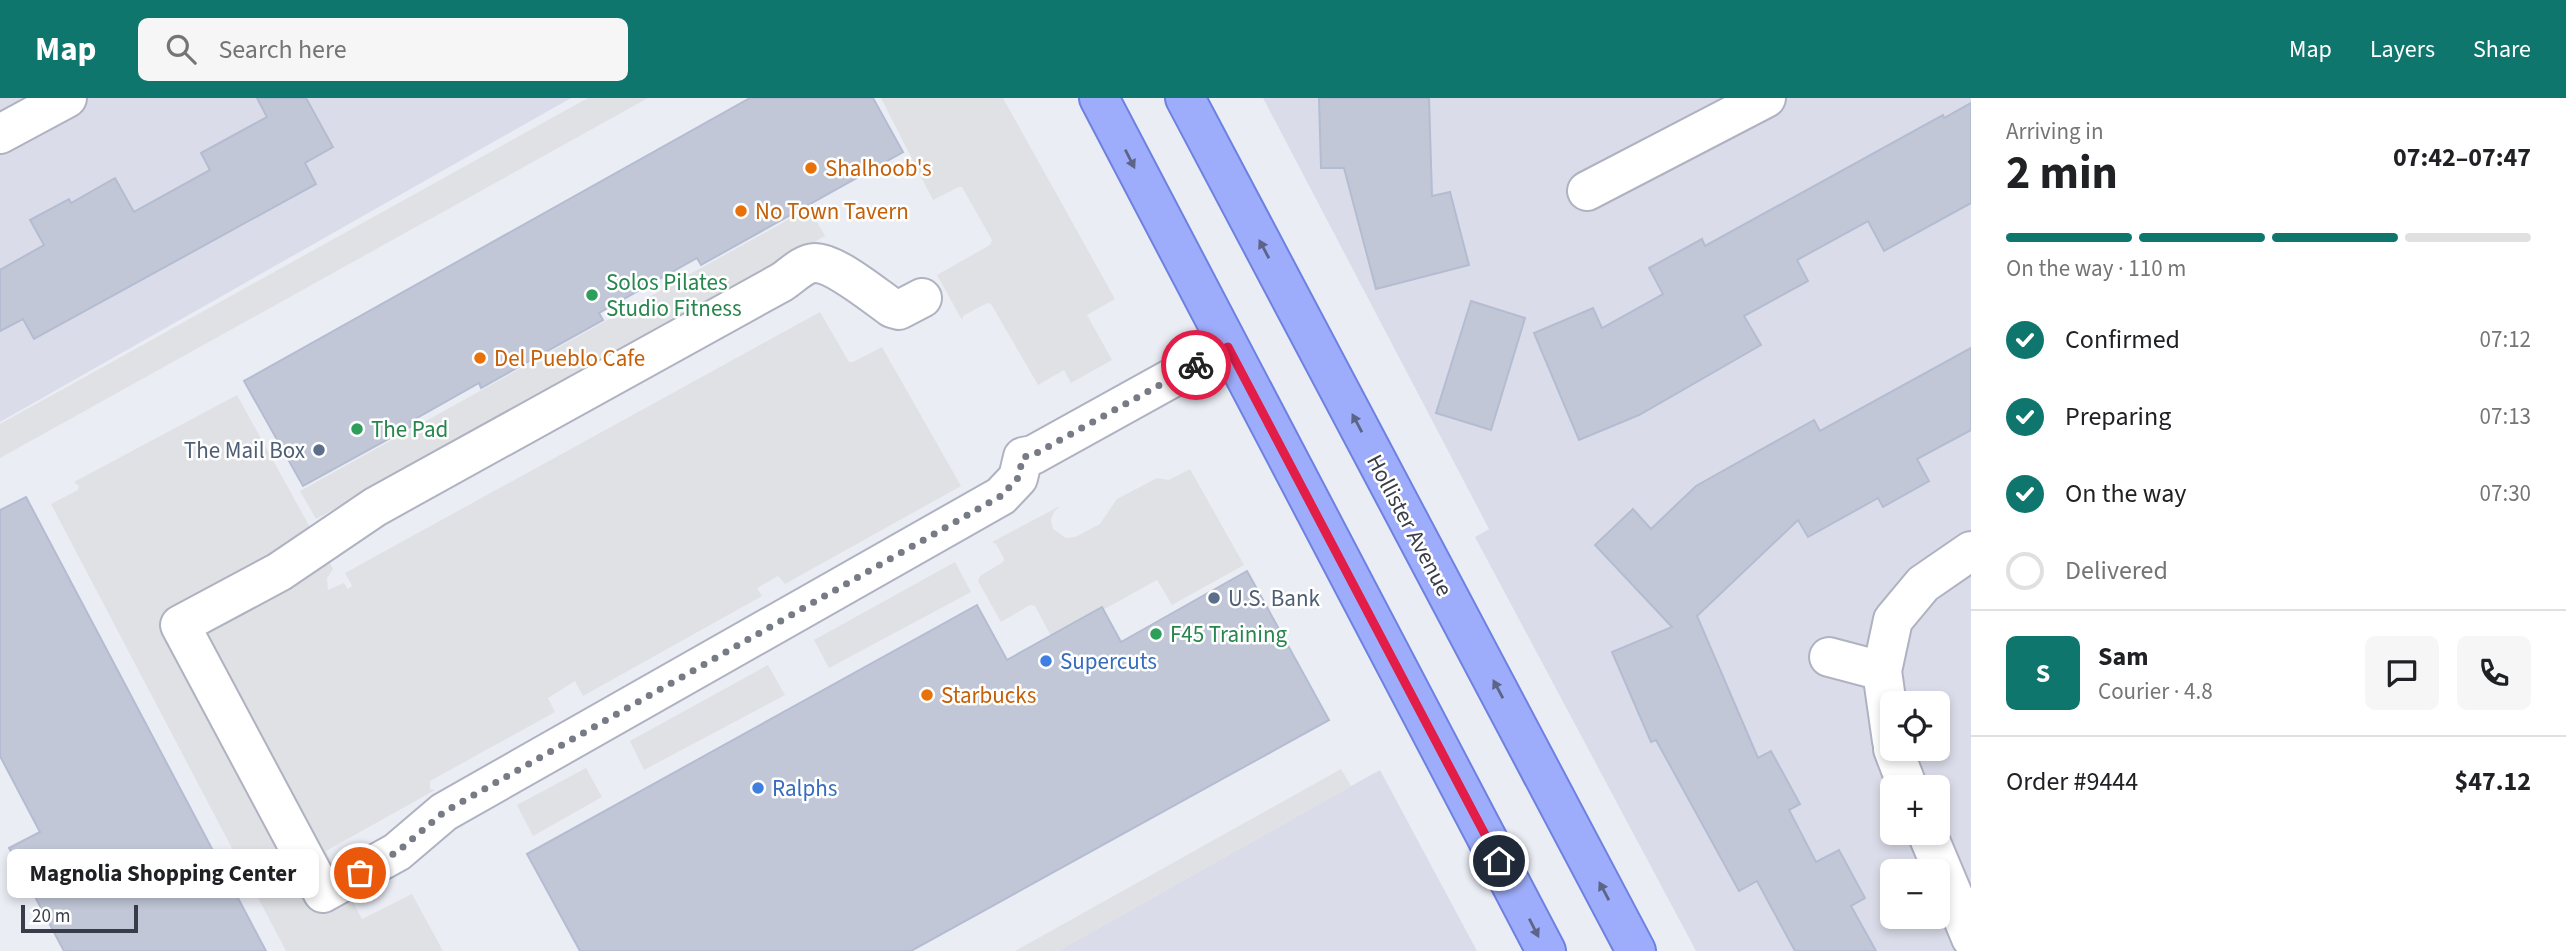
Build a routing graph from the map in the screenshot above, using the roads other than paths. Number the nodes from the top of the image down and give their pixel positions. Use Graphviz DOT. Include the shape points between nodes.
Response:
graph roads {
  1 [pos="67,98"];
  2 [pos="1099,98"];
  3 [pos="1185,98"];
  4 [pos="1766,98"];
  5 [pos="0,134"];
  6 [pos="1587,191"];
  7 [pos="922,298"];
  8 [pos="1228,347"];
  9 [pos="1971,551"];
  10 [pos="1829,656"];
  11 [pos="1882,671"];
  12 [pos="1885,691"];
  13 [pos="1932,845"];
  14 [pos="1971,938"];
  15 [pos="1546,951"];
  16 [pos="1636,951"];
  1 -- 5 [label="street"];
  2 -- 8 [label="main road, one-way"];
  16 -- 3 [label="main road, Hollister Avenue, one-way"];
  4 -- 6 [label="street"];
  7 -- 8 [label="street" via="899,310 832,268 815,263 806,266 375,506 279,572 180,625 323,894 397,852 444,812 1001,496 1018,478 1023,457"];
  8 -- 15 [label="main road, one-way"];
  9 -- 11 [label="street" via="1923,584 1894,620"];
  10 -- 11 [label="street"];
  11 -- 12 [label="street"];
  13 -- 14 [label="street"];
}
